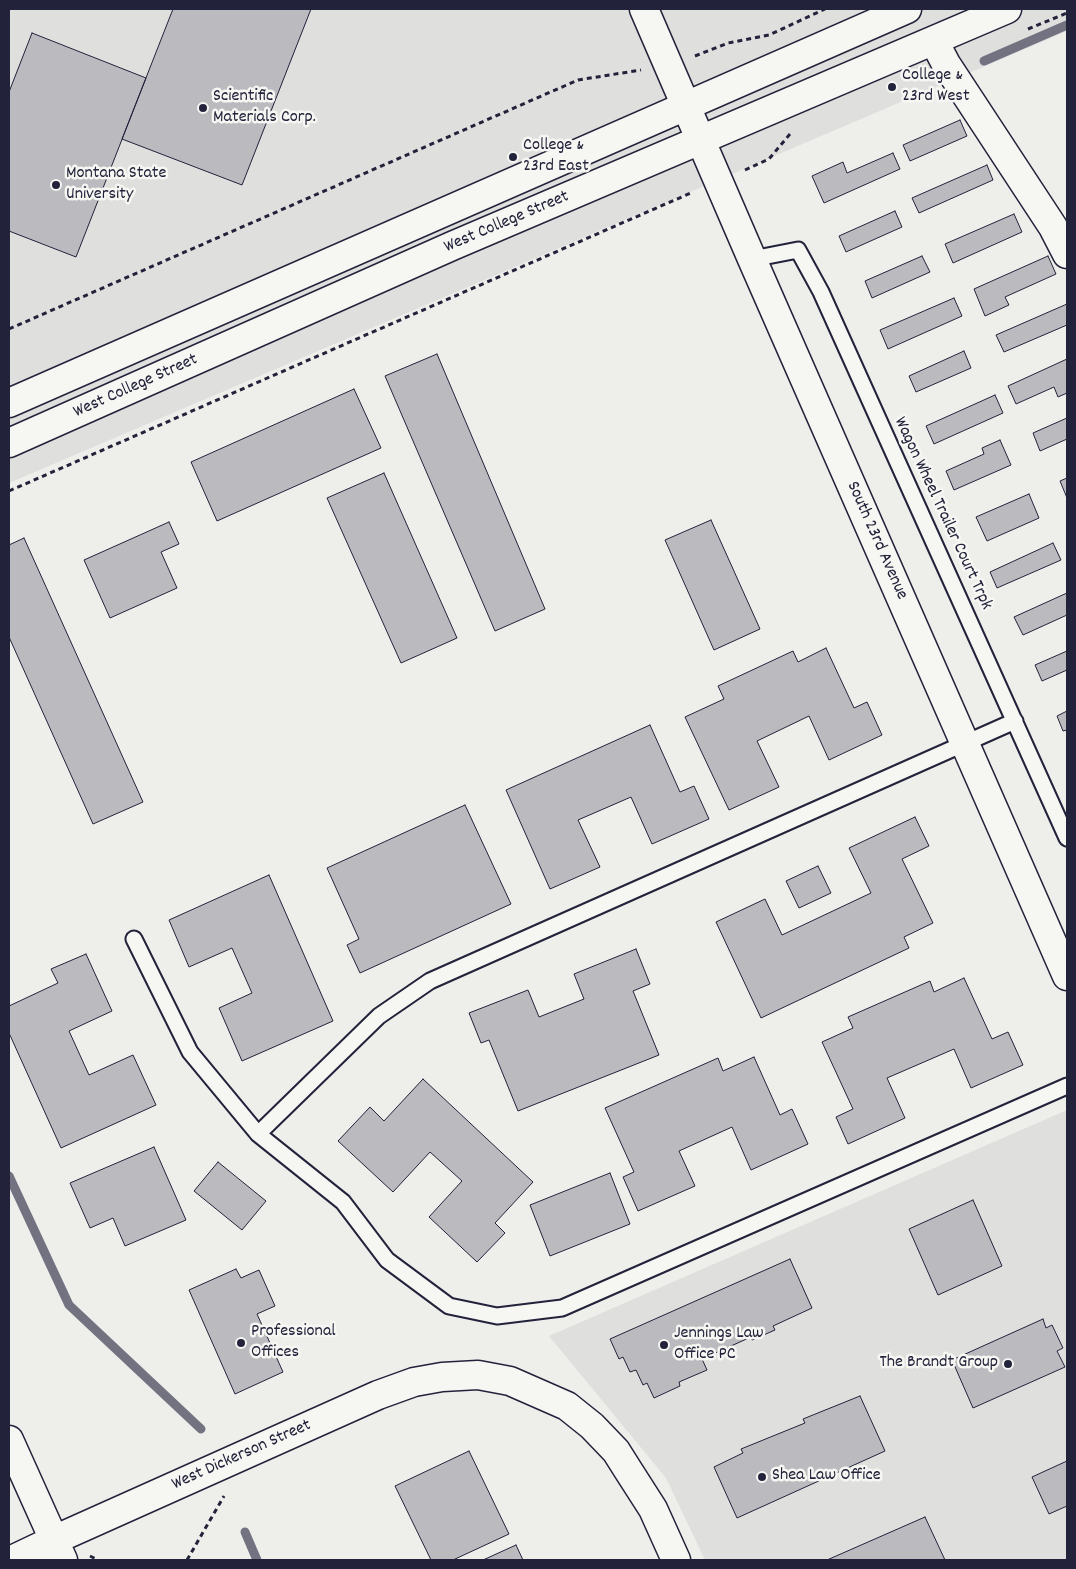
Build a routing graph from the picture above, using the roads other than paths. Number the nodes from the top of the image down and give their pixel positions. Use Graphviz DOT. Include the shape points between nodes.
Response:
graph roads {
  1 [pos="644,9"];
  2 [pos="907,9"];
  3 [pos="1007,9"];
  4 [pos="934,41"];
  5 [pos="687,104"];
  6 [pos="702,140"];
  7 [pos="1067,254"];
  8 [pos="752,259"];
  9 [pos="9,402"];
  10 [pos="9,443"];
  11 [pos="1015,721"];
  12 [pos="965,743"];
  13 [pos="1067,838"];
  14 [pos="134,939"];
  15 [pos="1067,976"];
  16 [pos="1067,1086"];
  17 [pos="258,1134"];
  18 [pos="9,1440"];
  19 [pos="58,1550"];
  20 [pos="12,1560"];
  21 [pos="676,1560"];
  1 -- 5 [label="street, South 23rd Avenue"];
  2 -- 5 [label="street, West College Street"];
  3 -- 4 [label="street, West College Street"];
  4 -- 6 [label="street, West College Street"];
  4 -- 7 [label="street"];
  5 -- 6 [label="street, South 23rd Avenue"];
  5 -- 9 [label="street, West College Street"];
  6 -- 8 [label="street, South 23rd Avenue"];
  6 -- 10 [label="street, West College Street"];
  8 -- 11 [label="lane, Wagon Wheel Trailer Court Trpk" via="798,250 821,292"];
  8 -- 12 [label="street, South 23rd Avenue"];
  11 -- 12 [label="lane"];
  11 -- 13 [label="lane, Wagon Wheel Trailer Court Trpk"];
  12 -- 15 [label="street, South 23rd Avenue"];
  12 -- 17 [label="lane" via="430,981 379,1016"];
  14 -- 17 [label="lane" via="190,1052"];
  16 -- 17 [label="lane" via="562,1308 497,1316 449,1306 387,1260 343,1202"];
  18 -- 19 [label="street"];
  19 -- 20 [label="street, West Dickerson Street"];
  19 -- 21 [label="street, West Dickerson Street" via="378,1395 414,1382 478,1375 518,1384 567,1406 592,1426 616,1451 653,1509"];
}
